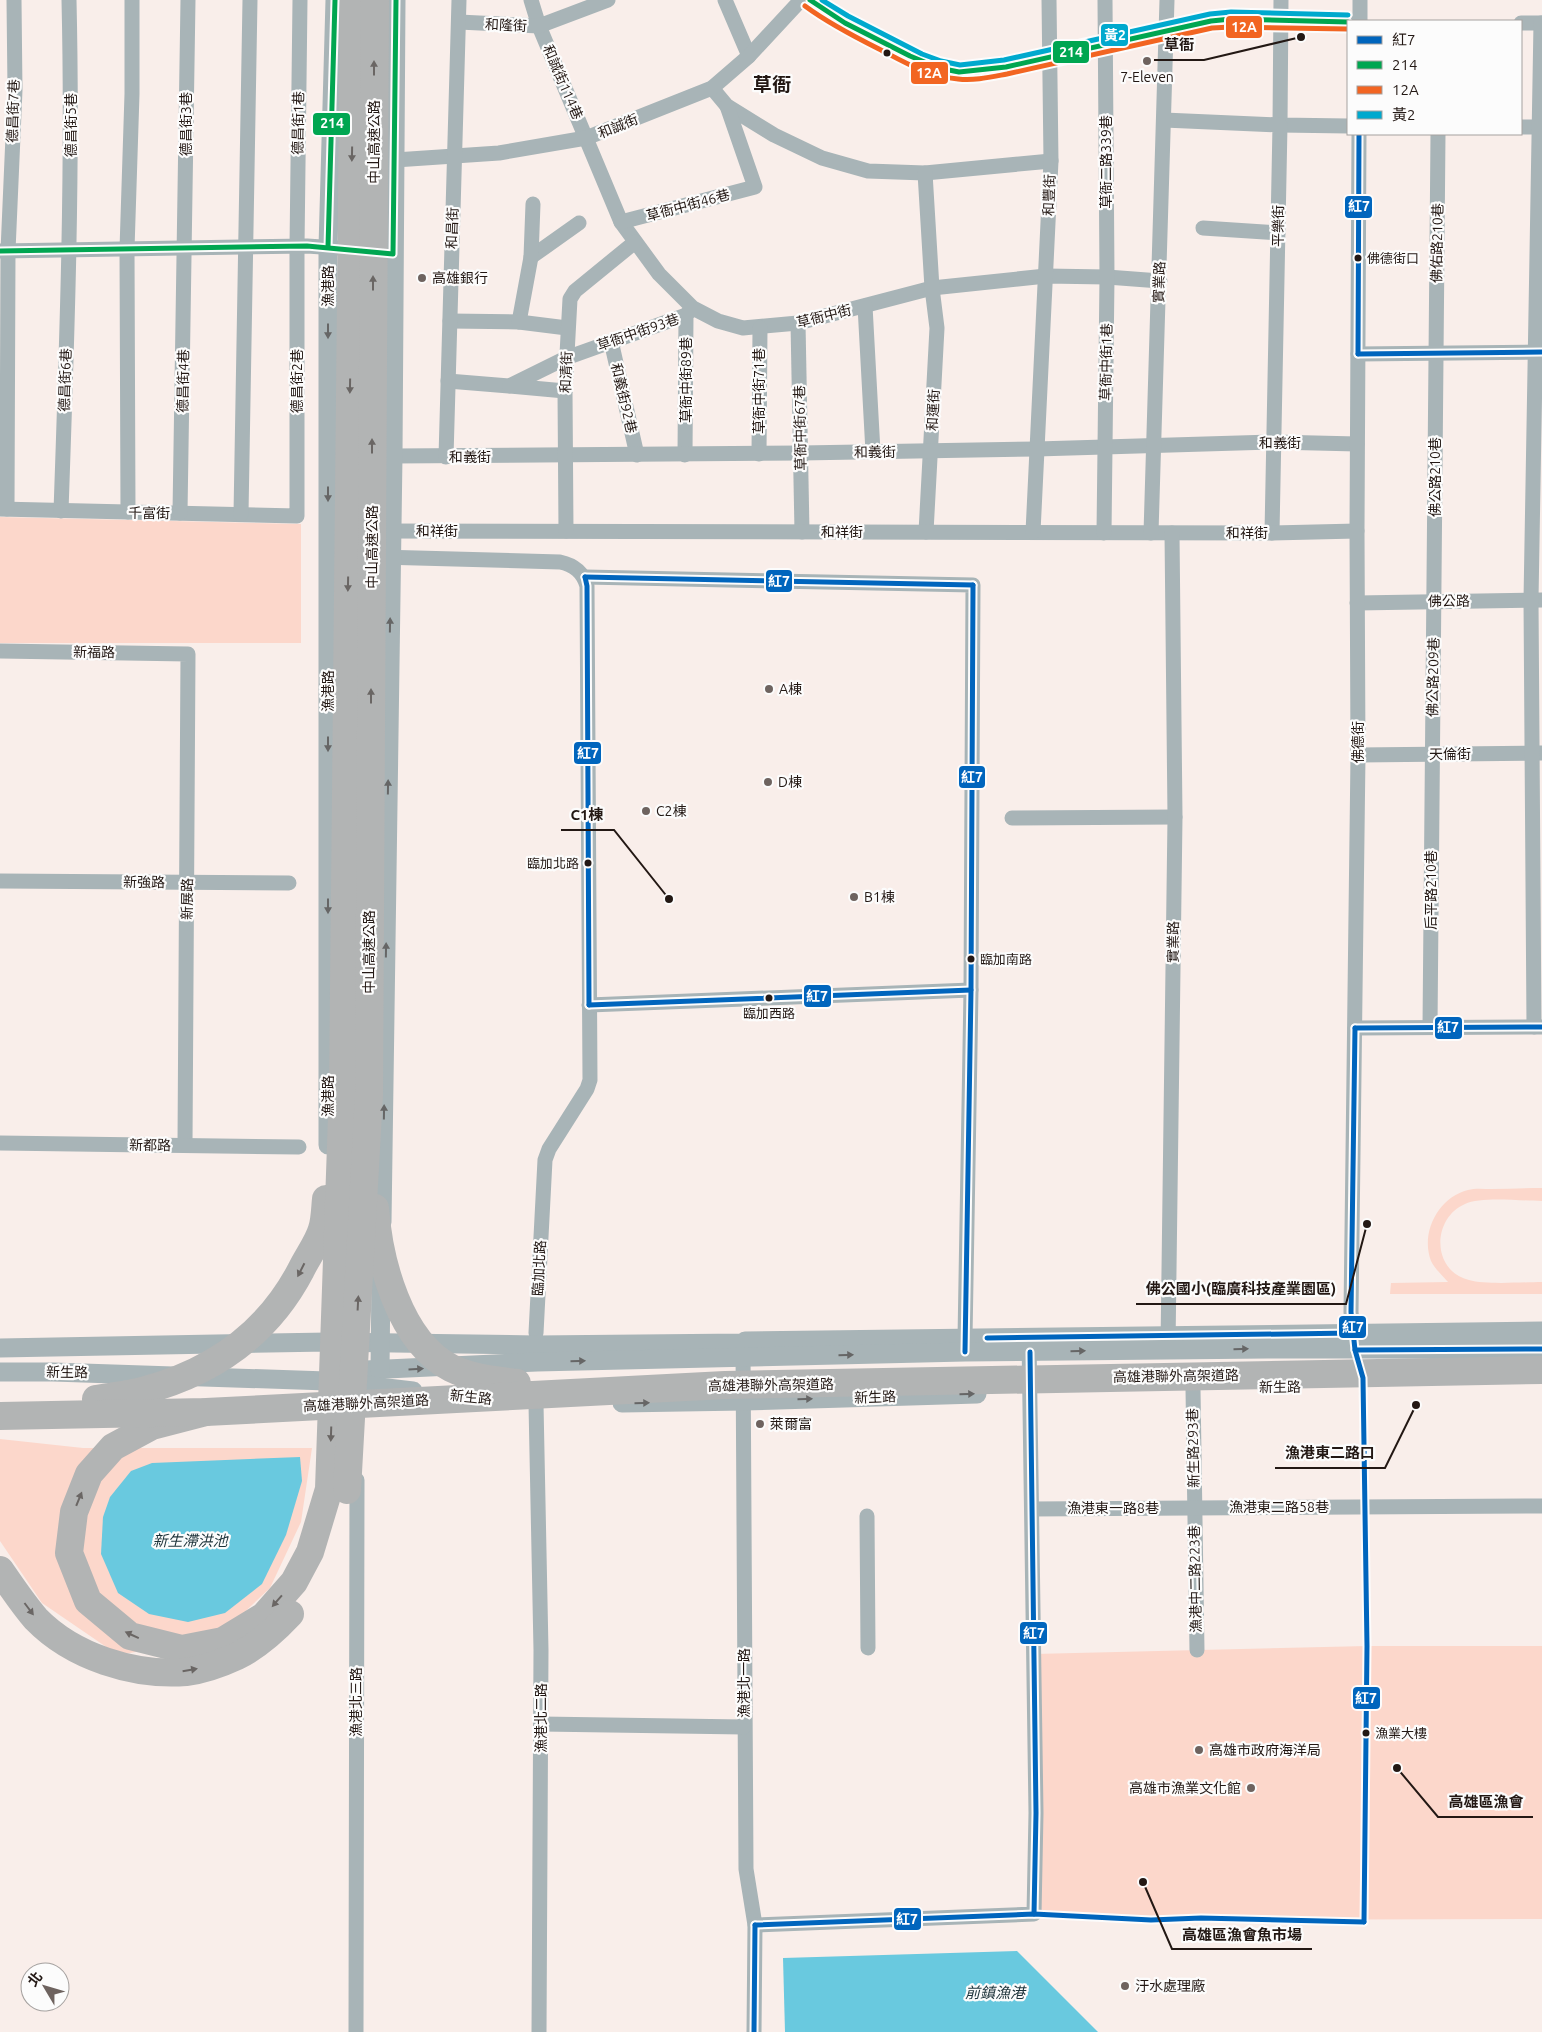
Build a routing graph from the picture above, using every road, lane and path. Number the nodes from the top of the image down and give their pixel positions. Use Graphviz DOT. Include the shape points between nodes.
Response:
graph roads {
  1 [pos="14,0"];
  2 [pos="68,0"];
  3 [pos="132,0"];
  4 [pos="188,0"];
  5 [pos="250,0"];
  6 [pos="300,0"];
  7 [pos="335,0"];
  8 [pos="354,0"];
  9 [pos="375,0"];
  10 [pos="396,0"];
  11 [pos="459,0"];
  12 [pos="531,0"];
  13 [pos="608,0"];
  14 [pos="725,0"];
  15 [pos="801,0"];
  16 [pos="810,0"];
  17 [pos="1049,0"];
  18 [pos="1105,0"];
  19 [pos="1167,0"];
  20 [pos="1281,0"];
  21 [pos="1360,0"];
  22 [pos="1281,20"];
  23 [pos="1360,20"];
  24 [pos="459,22"];
  25 [pos="1347,22"];
  26 [pos="1522,23"];
  27 [pos="1541,23"];
  28 [pos="538,26"];
  29 [pos="1166,32"];
  30 [pos="1105,46"];
  31 [pos="749,56"];
  32 [pos="1050,58"];
  33 [pos="712,88"];
  34 [pos="727,106"];
  35 [pos="1164,120"];
  36 [pos="1280,125"];
  37 [pos="1347,126"];
  38 [pos="1522,127"];
  39 [pos="1541,127"];
  40 [pos="1359,135"];
  41 [pos="1438,135"];
  42 [pos="586,138"];
  43 [pos="454,156"];
  44 [pos="395,160"];
  45 [pos="1051,161"];
  46 [pos="924,173"];
  47 [pos="532,204"];
  48 [pos="1540,216"];
  49 [pos="621,222"];
  50 [pos="579,223"];
  51 [pos="1203,228"];
  52 [pos="1278,234"];
  53 [pos="635,242"];
  54 [pos="246,247"];
  55 [pos="297,247"];
  56 [pos="328,247"];
  57 [pos="185,248"];
  58 [pos="127,249"];
  59 [pos="70,250"];
  60 [pos="4,251"];
  61 [pos="393,254"];
  62 [pos="531,257"];
  63 [pos="1046,276"];
  64 [pos="1106,277"];
  65 [pos="1160,281"];
  66 [pos="932,288"];
  67 [pos="865,306"];
  68 [pos="689,312"];
  69 [pos="450,321"];
  70 [pos="519,322"];
  71 [pos="798,324"];
  72 [pos="567,328"];
  73 [pos="760,328"];
  74 [pos="610,340"];
  75 [pos="1539,352"];
  76 [pos="1436,353"];
  77 [pos="1358,354"];
  78 [pos="566,358"];
  79 [pos="448,381"];
  80 [pos="509,386"];
  81 [pos="565,391"];
  82 [pos="1274,442"];
  83 [pos="1357,444"];
  84 [pos="1154,446"];
  85 [pos="1105,448"];
  86 [pos="1037,449"];
  87 [pos="930,451"];
  88 [pos="872,452"];
  89 [pos="801,453"];
  90 [pos="759,454"];
  91 [pos="685,455"];
  92 [pos="394,456"];
  93 [pos="565,456"];
  94 [pos="637,456"];
  95 [pos="446,457"];
  96 [pos="4,509"];
  97 [pos="61,511"];
  98 [pos="128,512"];
  99 [pos="180,513"];
  100 [pos="241,514"];
  101 [pos="297,516"];
  102 [pos="328,529"];
  103 [pos="391,531"];
  104 [pos="566,531"];
  105 [pos="1357,531"];
  106 [pos="802,532"];
  107 [pos="926,532"];
  108 [pos="1033,532"];
  109 [pos="1104,533"];
  110 [pos="1151,533"];
  111 [pos="1172,533"];
  112 [pos="1272,533"];
  113 [pos="328,556"];
  114 [pos="391,557"];
  115 [pos="584,577"];
  116 [pos="1537,600"];
  117 [pos="1434,601"];
  118 [pos="1357,603"];
  119 [pos="0,651"];
  120 [pos="188,654"];
  121 [pos="1537,753"];
  122 [pos="1432,754"];
  123 [pos="1358,755"];
  124 [pos="1175,817"];
  125 [pos="1012,818"];
  126 [pos="0,880"];
  127 [pos="187,882"];
  128 [pos="289,883"];
  129 [pos="971,990"];
  130 [pos="589,1005"];
  131 [pos="1430,1027"];
  132 [pos="1538,1027"];
  133 [pos="1354,1028"];
  134 [pos="342,1088"];
  135 [pos="369,1095"];
  136 [pos="0,1142"];
  137 [pos="185,1145"];
  138 [pos="299,1147"];
  139 [pos="1542,1324"];
  140 [pos="1542,1331"];
  141 [pos="965,1334"];
  142 [pos="1353,1336"];
  143 [pos="1168,1337"];
  144 [pos="0,1338"];
  145 [pos="328,1339"];
  146 [pos="536,1339"];
  147 [pos="1030,1339"];
  148 [pos="743,1344"];
  149 [pos="0,1348"];
  150 [pos="1542,1349"];
  151 [pos="380,1351"];
  152 [pos="1542,1359"];
  153 [pos="0,1362"];
  154 [pos="1542,1370"];
  155 [pos="0,1372"];
  156 [pos="327,1376"];
  157 [pos="357,1378"];
  158 [pos="1542,1380"];
  159 [pos="518,1383"];
  160 [pos="1193,1389"];
  161 [pos="1030,1393"];
  162 [pos="96,1399"];
  163 [pos="0,1400"];
  164 [pos="744,1402"];
  165 [pos="536,1404"];
  166 [pos="206,1412"];
  167 [pos="0,1416"];
  168 [pos="1542,1506"];
  169 [pos="1194,1508"];
  170 [pos="1032,1509"];
  171 [pos="868,1516"];
  172 [pos="0,1570"];
  173 [pos="868,1648"];
  174 [pos="1197,1650"];
  175 [pos="541,1724"];
  176 [pos="744,1727"];
  177 [pos="755,1925"];
  178 [pos="356,2032"];
  179 [pos="539,2032"];
  180 [pos="754,2032"];
  1 -- 60 [label="street, 德昌街7巷" via="15,90"];
  2 -- 59 [label="street, 德昌街5巷"];
  3 -- 58 [label="street"];
  4 -- 57 [label="street, 德昌街3巷"];
  5 -- 54 [label="street"];
  6 -- 55 [label="street, 德昌街1巷"];
  7 -- 56 [label="street, 漁港路"];
  8 -- 134 [label="highway, 中山高速公路, one-way"];
  135 -- 9 [label="highway, 中山高速公路, one-way"];
  10 -- 44 [label="street"];
  11 -- 24 [label="street, 和昌街"];
  12 -- 28 [label="street, 和誠街114巷"];
  13 -- 28 [label="street, 和隆街"];
  14 -- 31 [label="street"];
  15 -- 31 [label="street, 和誠街"];
  16 -- 32 [label="street" via="846,24 937,68 958,72 987,70"];
  17 -- 32 [label="street"];
  18 -- 30 [label="street, 草衙二路339巷"];
  19 -- 29 [label="street, 實業路"];
  20 -- 22 [label="street, 平樂街"];
  21 -- 23 [label="street"];
  22 -- 25 [label="street"];
  22 -- 29 [label="street" via="1221,20"];
  22 -- 36 [label="street, 平樂街"];
  24 -- 28 [label="street, 和隆街"];
  24 -- 43 [label="street, 和昌街"];
  26 -- 27 [label="street"];
  27 -- 39 [label="street"];
  28 -- 42 [label="street, 和誠街114巷"];
  29 -- 30 [label="street"];
  29 -- 35 [label="street, 實業路"];
  30 -- 32 [label="street"];
  30 -- 64 [label="street, 草衙二路339巷"];
  31 -- 33 [label="street, 和誠街"];
  32 -- 45 [label="street"];
  33 -- 34 [label="street, 和豐街"];
  33 -- 42 [label="street, 和誠街"];
  34 -- 46 [label="street, 和豐街" via="774,135 822,158 868,171"];
  34 -- 49 [label="street, 草衙中街46巷" via="755,187"];
  35 -- 36 [label="street"];
  35 -- 65 [label="street, 實業路"];
  36 -- 37 [label="street"];
  36 -- 52 [label="street, 平樂街"];
  38 -- 39 [label="street"];
  39 -- 48 [label="street"];
  40 -- 77 [label="street, 佛德街"];
  41 -- 76 [label="street, 佛佑路210巷"];
  42 -- 43 [label="street, 和誠街" via="499,153"];
  42 -- 49 [label="street, 草衙中街"];
  43 -- 44 [label="street, 和誠街"];
  43 -- 69 [label="street, 和昌街"];
  44 -- 61 [label="street"];
  45 -- 46 [label="street, 和豐街"];
  45 -- 63 [label="street, 和豐街"];
  46 -- 66 [label="street, 和運街"];
  47 -- 62 [label="street"];
  48 -- 75 [label="street"];
  49 -- 53 [label="street, 草衙中街"];
  50 -- 62 [label="street"];
  51 -- 52 [label="street"];
  52 -- 82 [label="street, 平樂街"];
  53 -- 68 [label="street, 草衙中街"];
  53 -- 72 [label="street, 和清街" via="575,291 570,299"];
  54 -- 55 [label="street"];
  54 -- 57 [label="street"];
  54 -- 100 [label="street"];
  55 -- 56 [label="street"];
  55 -- 101 [label="street, 德昌街2巷"];
  56 -- 61 [label="street"];
  56 -- 102 [label="street, 漁港路, one-way"];
  57 -- 58 [label="street"];
  57 -- 99 [label="street, 德昌街4巷"];
  58 -- 59 [label="street"];
  58 -- 98 [label="street"];
  59 -- 60 [label="street"];
  59 -- 97 [label="street, 德昌街6巷"];
  60 -- 96 [label="street, 德昌街7巷"];
  61 -- 92 [label="street"];
  62 -- 70 [label="street"];
  63 -- 64 [label="street, 草衙中街"];
  63 -- 66 [label="street, 草衙中街"];
  63 -- 86 [label="street, 和豐街"];
  64 -- 65 [label="street, 草衙中街"];
  64 -- 85 [label="street, 草衙中街1巷"];
  65 -- 84 [label="street, 實業路"];
  66 -- 67 [label="street, 草衙中街"];
  66 -- 87 [label="street, 和運街" via="937,328"];
  67 -- 71 [label="street, 草衙中街"];
  67 -- 88 [label="street"];
  68 -- 73 [label="street, 草衙中街" via="743,328"];
  68 -- 74 [label="street, 草衙中街93巷"];
  68 -- 91 [label="street, 草衙中街89巷"];
  69 -- 70 [label="street"];
  69 -- 79 [label="street, 和昌街"];
  70 -- 72 [label="street"];
  71 -- 73 [label="street, 草衙中街"];
  71 -- 89 [label="street, 草衙中街67巷"];
  72 -- 78 [label="street, 和清街"];
  73 -- 90 [label="street, 草衙中街71巷"];
  74 -- 78 [label="street, 草衙中街93巷"];
  74 -- 94 [label="street, 和義街92巷"];
  75 -- 76 [label="street"];
  75 -- 116 [label="street"];
  76 -- 77 [label="street"];
  76 -- 117 [label="street, 佛公路210巷"];
  77 -- 83 [label="street, 佛德街"];
  78 -- 80 [label="street, 草衙中街93巷"];
  78 -- 81 [label="street, 和清街"];
  79 -- 80 [label="street"];
  79 -- 95 [label="street, 和昌街"];
  80 -- 81 [label="street"];
  81 -- 93 [label="street, 和清街"];
  82 -- 83 [label="street, 和義街"];
  82 -- 84 [label="street, 和義街"];
  82 -- 112 [label="street, 平樂街"];
  83 -- 105 [label="street, 佛德街"];
  84 -- 85 [label="street, 和義街"];
  84 -- 110 [label="street, 實業路"];
  85 -- 86 [label="street, 和義街"];
  85 -- 109 [label="street, 草衙中街1巷"];
  86 -- 87 [label="street, 和義街"];
  86 -- 108 [label="street, 和豐街"];
  87 -- 88 [label="street, 和義街"];
  87 -- 107 [label="street, 和運街"];
  88 -- 89 [label="street, 和義街"];
  89 -- 90 [label="street, 和義街"];
  89 -- 106 [label="street, 草衙中街67巷"];
  90 -- 91 [label="street, 和義街"];
  91 -- 94 [label="street, 和義街"];
  92 -- 95 [label="street, 和義街"];
  92 -- 103 [label="street"];
  93 -- 94 [label="street, 和義街"];
  93 -- 95 [label="street, 和義街"];
  93 -- 104 [label="street, 和清街"];
  96 -- 97 [label="street, 千富街"];
  97 -- 98 [label="street, 千富街"];
  98 -- 99 [label="street, 千富街"];
  99 -- 100 [label="street, 千富街"];
  100 -- 101 [label="street, 千富街"];
  102 -- 103 [label="street, 和祥街"];
  102 -- 113 [label="street, 漁港路"];
  103 -- 104 [label="street, 和祥街"];
  103 -- 114 [label="street"];
  104 -- 106 [label="street, 和祥街"];
  105 -- 112 [label="street, 和祥街"];
  105 -- 118 [label="street, 佛德街"];
  106 -- 107 [label="street, 和祥街"];
  107 -- 108 [label="street, 和祥街"];
  108 -- 109 [label="street, 和祥街"];
  109 -- 110 [label="street, 和祥街"];
  110 -- 111 [label="street, 和祥街"];
  111 -- 112 [label="street, 和祥街"];
  111 -- 124 [label="street, 實業路"];
  113 -- 114 [label="street"];
  113 -- 145 [label="street, 漁港路, one-way"];
  114 -- 115 [label="street" via="560,562 569,564"];
  151 -- 114 [label="street, one-way"];
  115 -- 129 [label="street" via="973,585"];
  115 -- 130 [label="street, 臨加北路" via="587,596"];
  116 -- 117 [label="street, 佛公路"];
  116 -- 121 [label="street"];
  117 -- 118 [label="street, 佛公路"];
  117 -- 122 [label="street, 佛公路209巷"];
  118 -- 123 [label="street, 佛德街"];
  119 -- 120 [label="street, 新福路"];
  120 -- 127 [label="street, 新展路"];
  121 -- 122 [label="street, 天倫街"];
  121 -- 132 [label="street"];
  122 -- 123 [label="street, 天倫街"];
  122 -- 131 [label="street, 后平路210巷"];
  123 -- 133 [label="street, 佛德街"];
  124 -- 125 [label="street"];
  124 -- 143 [label="street, 實業路"];
  126 -- 127 [label="street, 新強路"];
  127 -- 128 [label="street, 新強路"];
  127 -- 137 [label="street, 新展路"];
  129 -- 130 [label="street"];
  129 -- 141 [label="street"];
  130 -- 146 [label="street, 臨加北路" via="590,1080 545,1160"];
  131 -- 132 [label="street"];
  131 -- 133 [label="street"];
  133 -- 142 [label="street, 佛德街"];
  134 -- 162 [label="highway, one-way" via="322,1229 279,1306 260,1328 216,1362 181,1379 140,1392"];
  134 -- 166 [label="highway, one-way" via="329,1489 310,1552 294,1582 264,1616 222,1641 182,1649 130,1636 88,1601 70,1553 72,1528 74,1512 89,1474 113,1447 152,1426"];
  135 -- 159 [label="highway" via="377,1231 391,1291 405,1322 428,1351 450,1368 478,1378"];
  172 -- 135 [label="highway, one-way" via="36,1619 61,1638 90,1655 147,1671 187,1672 237,1656 274,1631 295,1609 318,1574 336,1531 348,1486"];
  136 -- 137 [label="street, 新都路"];
  137 -- 138 [label="street, 新都路"];
  139 -- 142 [label="street, 新生路"];
  140 -- 142 [label="street, 新生路"];
  141 -- 147 [label="street, 新生路"];
  141 -- 148 [label="street, 新生路" via="745,1341"];
  142 -- 143 [label="street, 新生路"];
  142 -- 143 [label="street, 新生路"];
  142 -- 150 [label="street, 新生路"];
  143 -- 147 [label="street, 新生路"];
  144 -- 145 [label="street, 新生路"];
  145 -- 149 [label="street, 新生路"];
  145 -- 151 [label="street, 新生路"];
  145 -- 156 [label="street, 漁港路"];
  146 -- 148 [label="street, 新生路"];
  146 -- 151 [label="street, 新生路"];
  148 -- 147 [label="street, 新生路, one-way"];
  147 -- 161 [label="street"];
  151 -- 148 [label="street, 新生路, one-way" via="537,1362"];
  148 -- 164 [label="street, 漁港北一路"];
  151 -- 157 [label="street, 新生路"];
  152 -- 159 [label="highway, 高雄港聯外高架道路" via="726,1370"];
  153 -- 156 [label="street, 新生路" via="54,1361"];
  154 -- 166 [label="highway, 高雄港聯外高架道路" via="725,1385"];
  155 -- 156 [label="street, 新生路"];
  156 -- 157 [label="street, 新生路"];
  157 -- 165 [label="street, 新生路"];
  157 -- 178 [label="street, 漁港北三路"];
  158 -- 160 [label="street, 新生路"];
  159 -- 162 [label="highway, 高雄港聯外高架道路"];
  160 -- 161 [label="street, 新生路"];
  160 -- 169 [label="street, 新生路293巷"];
  164 -- 161 [label="street, 新生路, one-way"];
  161 -- 170 [label="street"];
  162 -- 163 [label="highway, 高雄港聯外高架道路"];
  165 -- 164 [label="street, 新生路, one-way"];
  164 -- 176 [label="street, 漁港北一路"];
  165 -- 175 [label="street, 漁港北二路"];
  166 -- 167 [label="highway, 高雄港聯外高架道路"];
  168 -- 169 [label="street, 漁港東二路58巷"];
  169 -- 170 [label="street, 漁港東一路8巷"];
  169 -- 174 [label="street, 漁港中二路223巷"];
  170 -- 177 [label="street" via="1034,1914"];
  171 -- 173 [label="street"];
  175 -- 176 [label="street"];
  175 -- 179 [label="street, 漁港北二路"];
  176 -- 177 [label="street, 漁港北一路" via="746,1869"];
  177 -- 180 [label="street, 漁港北一路"];
}
